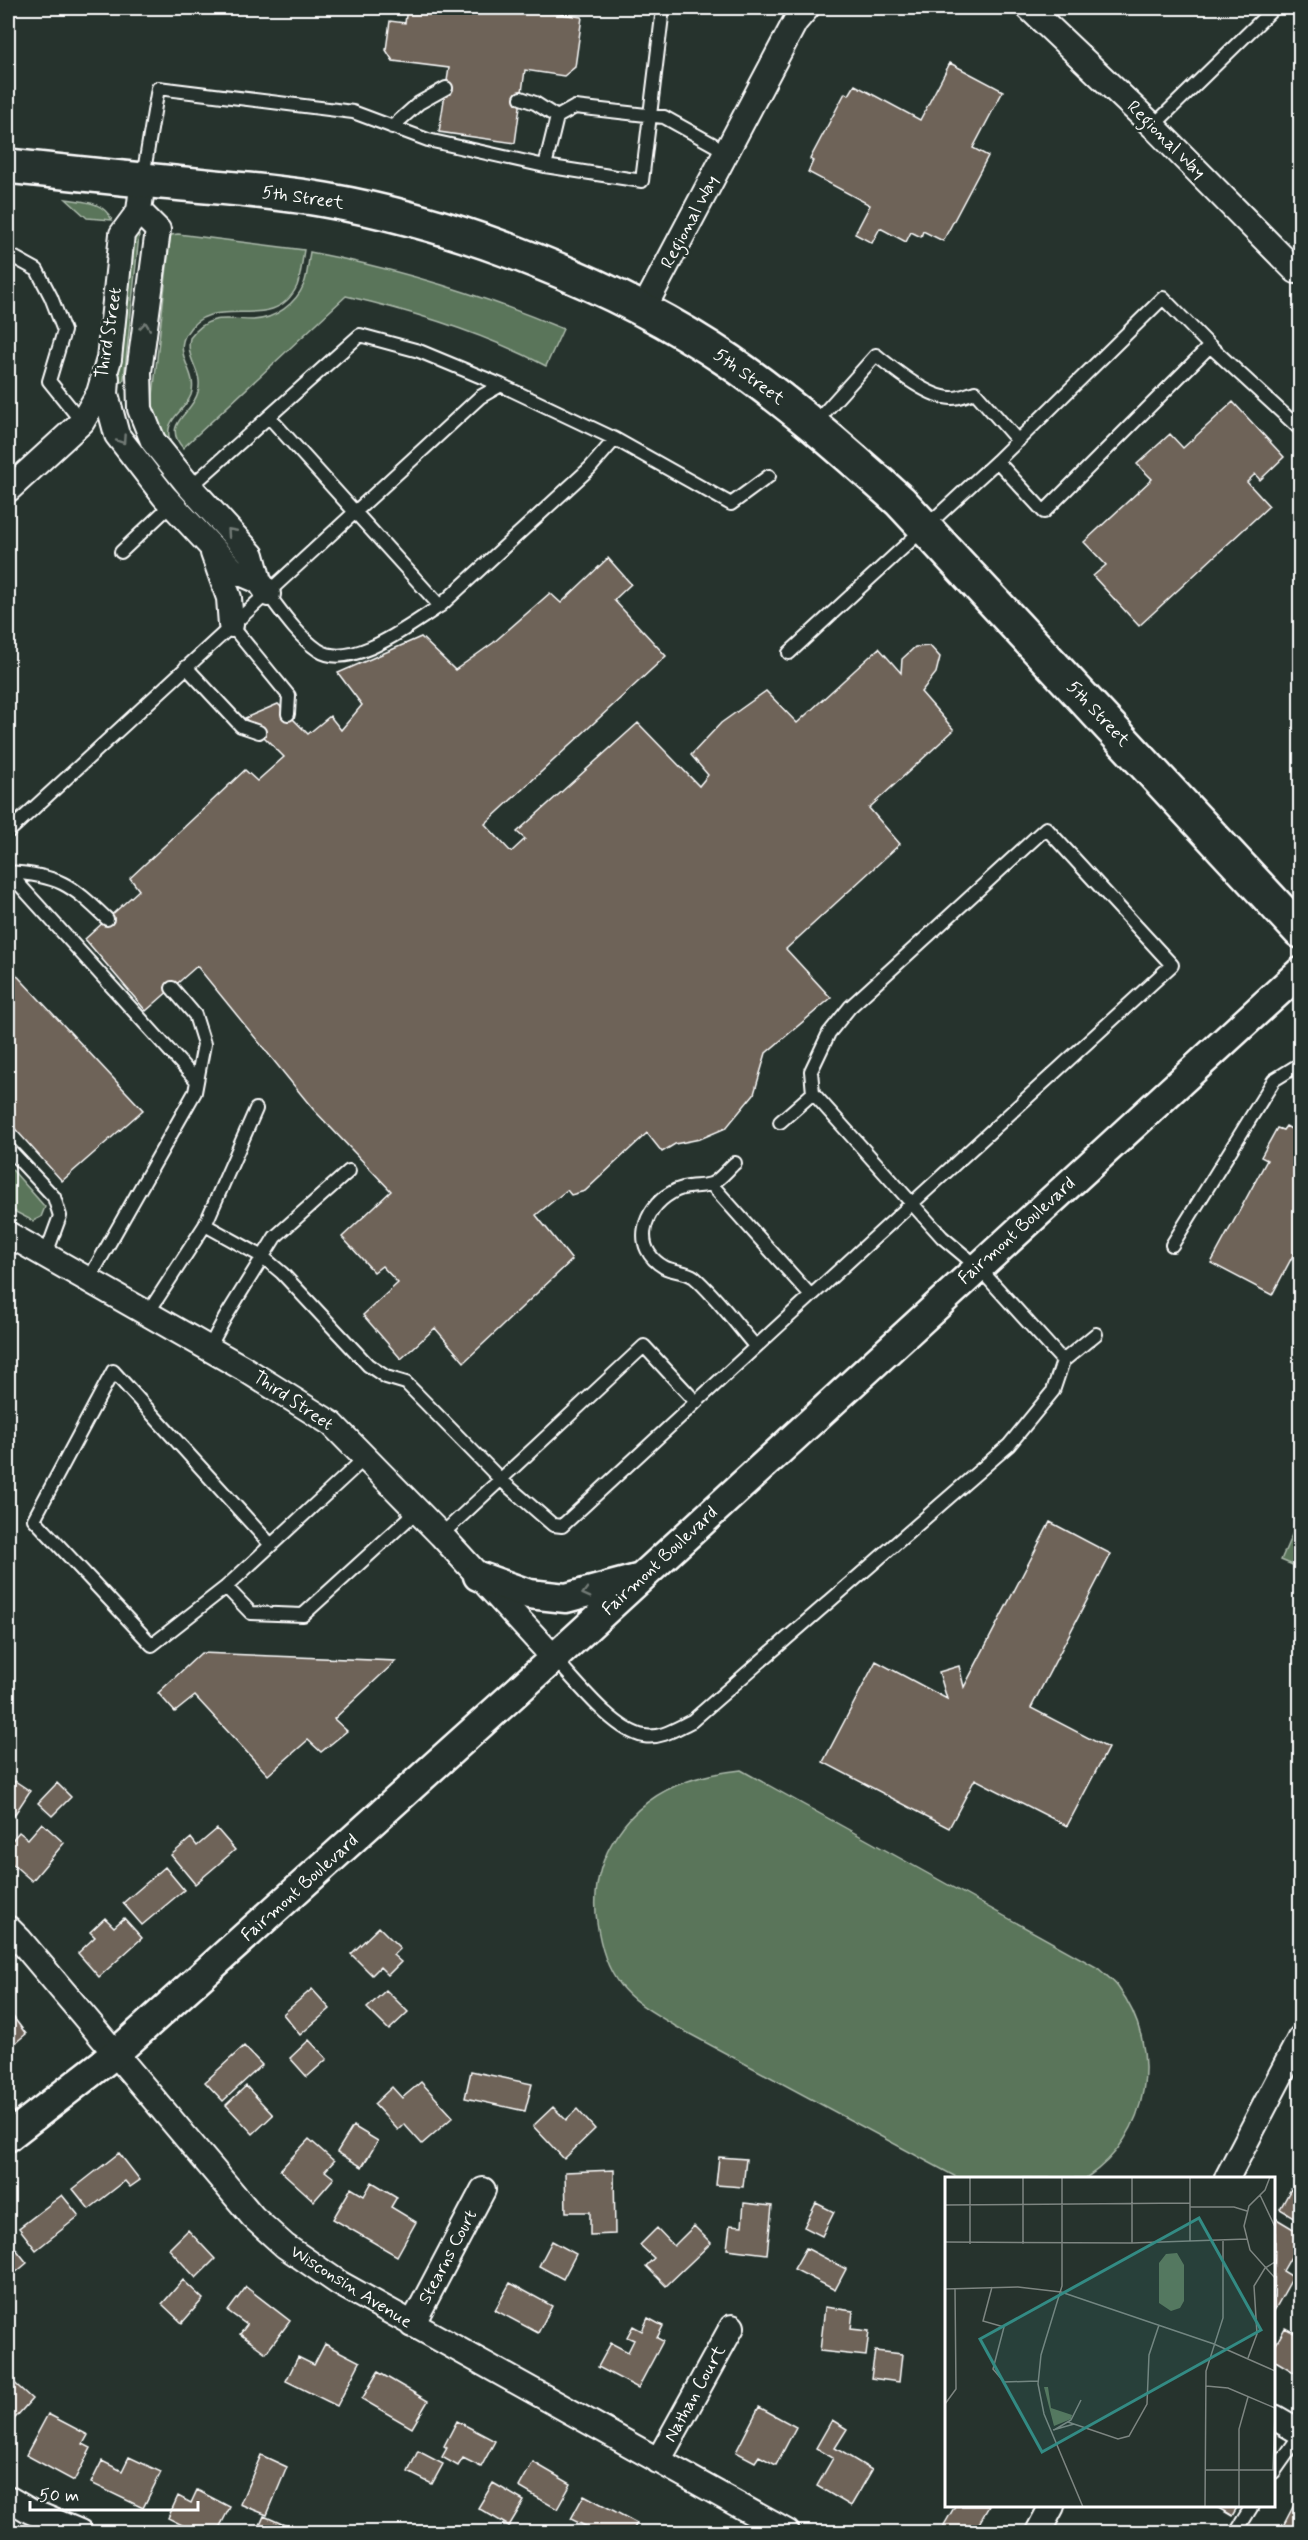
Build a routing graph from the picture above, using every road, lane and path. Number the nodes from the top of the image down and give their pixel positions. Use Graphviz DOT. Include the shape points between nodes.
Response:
graph roads {
  1 [pos="663,8"];
  2 [pos="807,8"];
  3 [pos="1029,8"];
  4 [pos="1274,8"];
  5 [pos="446,88"];
  6 [pos="521,98"];
  7 [pos="651,116"];
  8 [pos="557,117"];
  9 [pos="1153,126"];
  10 [pos="392,127"];
  11 [pos="727,152"];
  12 [pos="8,166"];
  13 [pos="546,166"];
  14 [pos="141,196"];
  15 [pos="8,254"];
  16 [pos="1299,271"];
  17 [pos="643,310"];
  18 [pos="1210,346"];
  19 [pos="108,364"];
  20 [pos="140,372"];
  21 [pos="501,385"];
  22 [pos="111,412"];
  23 [pos="269,417"];
  24 [pos="82,422"];
  25 [pos="813,425"];
  26 [pos="1300,429"];
  27 [pos="615,439"];
  28 [pos="1018,441"];
  29 [pos="997,461"];
  30 [pos="769,476"];
  31 [pos="190,487"];
  32 [pos="8,490"];
  33 [pos="172,504"];
  34 [pos="354,512"];
  35 [pos="926,528"];
  36 [pos="210,545"];
  37 [pos="121,552"];
  38 [pos="263,588"];
  39 [pos="440,606"];
  40 [pos="231,625"];
  41 [pos="789,653"];
  42 [pos="186,667"];
  43 [pos="288,714"];
  44 [pos="259,732"];
  45 [pos="8,832"];
  46 [pos="8,872"];
  47 [pos="107,919"];
  48 [pos="1300,931"];
  49 [pos="1300,972"];
  50 [pos="172,988"];
  51 [pos="1300,1067"];
  52 [pos="197,1081"];
  53 [pos="813,1093"];
  54 [pos="256,1109"];
  55 [pos="780,1122"];
  56 [pos="8,1148"];
  57 [pos="735,1163"];
  58 [pos="349,1171"];
  59 [pos="711,1184"];
  60 [pos="911,1202"];
  61 [pos="205,1226"];
  62 [pos="8,1234"];
  63 [pos="1172,1245"];
  64 [pos="46,1254"];
  65 [pos="263,1257"];
  66 [pos="978,1267"];
  67 [pos="89,1279"];
  68 [pos="811,1296"];
  69 [pos="148,1313"];
  70 [pos="1096,1334"];
  71 [pos="755,1346"];
  72 [pos="209,1348"];
  73 [pos="1063,1361"];
  74 [pos="695,1401"];
  75 [pos="366,1457"];
  76 [pos="501,1480"];
  77 [pos="417,1510"];
  78 [pos="441,1535"];
  79 [pos="271,1545"];
  80 [pos="478,1576"];
  81 [pos="642,1578"];
  82 [pos="226,1587"];
  83 [pos="554,1658"];
  84 [pos="8,1928"];
  85 [pos="1300,2038"];
  86 [pos="116,2053"];
  87 [pos="8,2137"];
  88 [pos="1228,2177"];
  89 [pos="483,2190"];
  90 [pos="412,2325"];
  91 [pos="732,2327"];
  92 [pos="1275,2418"];
  93 [pos="1300,2433"];
  94 [pos="658,2461"];
  95 [pos="1275,2470"];
  96 [pos="8,2498"];
  97 [pos="1051,2507"];
  98 [pos="1251,2507"];
  99 [pos="80,2532"];
  100 [pos="787,2532"];
  101 [pos="1038,2532"];
  102 [pos="1236,2532"];
  1 -- 7 [label="lane"];
  2 -- 11 [label="street, Regional Way" via="795,22"];
  3 -- 9 [label="street, Regional Way"];
  4 -- 9 [label="lane"];
  5 -- 10 [label="lane"];
  6 -- 8 [label="lane"];
  7 -- 8 [label="lane" via="575,107"];
  7 -- 11 [label="lane" via="664,117"];
  7 -- 13 [label="lane" via="642,181"];
  8 -- 13 [label="lane"];
  9 -- 16 [label="street, Regional Way"];
  10 -- 13 [label="lane" via="429,140"];
  10 -- 14 [label="lane" via="353,112 158,88"];
  11 -- 17 [label="street, Regional Way"];
  12 -- 14 [label="main road, 5th Street"];
  14 -- 17 [label="main road, 5th Street" via="288,194 388,214 522,257"];
  14 -- 19 [label="street, Third Street" via="122,234"];
  20 -- 14 [label="street, one-way" via="158,230"];
  15 -- 24 [label="lane" via="37,270 51,297 64,331 49,381"];
  17 -- 25 [label="main road, 5th Street" via="729,361"];
  18 -- 26 [label="lane"];
  18 -- 28 [label="lane" via="1163,298"];
  18 -- 29 [label="lane" via="1044,513"];
  19 -- 22 [label="street" via="106,394"];
  19 -- 24 [label="street, Third Street" via="99,393"];
  20 -- 22 [label="street"];
  20 -- 31 [label="street" via="140,409 153,441"];
  21 -- 23 [label="lane" via="419,351 360,335"];
  21 -- 27 [label="lane"];
  21 -- 34 [label="lane" via="480,397"];
  22 -- 24 [label="street"];
  22 -- 33 [label="street, one-way" via="117,435"];
  23 -- 31 [label="lane"];
  23 -- 34 [label="lane"];
  24 -- 32 [label="street, Third Street"];
  25 -- 28 [label="lane" via="876,356 930,391 952,398 975,392"];
  25 -- 35 [label="main road, 5th Street"];
  27 -- 30 [label="lane" via="731,504"];
  27 -- 39 [label="lane" via="590,468"];
  28 -- 29 [label="lane"];
  29 -- 35 [label="lane"];
  31 -- 33 [label="lane"];
  38 -- 31 [label="street, one-way" via="252,555"];
  33 -- 36 [label="street"];
  33 -- 37 [label="lane"];
  34 -- 38 [label="lane"];
  34 -- 39 [label="lane"];
  35 -- 41 [label="lane"];
  35 -- 48 [label="main road, 5th Street"];
  36 -- 38 [label="street" via="233,570"];
  36 -- 40 [label="street" via="229,598"];
  38 -- 39 [label="lane" via="302,637 320,652 342,657 393,636"];
  38 -- 40 [label="lane"];
  40 -- 42 [label="lane"];
  40 -- 43 [label="lane" via="290,696"];
  42 -- 44 [label="lane" via="241,726"];
  42 -- 45 [label="lane"];
  46 -- 47 [label="lane" via="40,874 76,890"];
  46 -- 52 [label="lane"];
  49 -- 66 [label="street, Fairmont Boulevard"];
  50 -- 52 [label="lane" via="195,1015 204,1044"];
  51 -- 63 [label="lane" via="1274,1080"];
  52 -- 67 [label="lane" via="195,1092"];
  53 -- 55 [label="lane"];
  53 -- 60 [label="lane"];
  53 -- 60 [label="lane" via="811,1071 829,1033 850,1007 1047,828 1172,965"];
  54 -- 61 [label="lane"];
  56 -- 64 [label="lane" via="54,1197 60,1216"];
  57 -- 59 [label="lane"];
  58 -- 65 [label="lane" via="275,1237"];
  59 -- 68 [label="lane"];
  59 -- 71 [label="lane" via="672,1192 656,1205 645,1223 643,1242 664,1267 693,1276"];
  60 -- 66 [label="lane" via="944,1239"];
  60 -- 68 [label="lane"];
  61 -- 65 [label="lane"];
  61 -- 69 [label="lane"];
  62 -- 64 [label="street, Third Street"];
  64 -- 67 [label="street, Third Street"];
  65 -- 72 [label="lane"];
  65 -- 76 [label="lane" via="368,1365 386,1377 406,1383"];
  66 -- 73 [label="lane"];
  66 -- 81 [label="street, Fairmont Boulevard"];
  67 -- 69 [label="street, Third Street"];
  68 -- 71 [label="lane"];
  69 -- 72 [label="street, Third Street"];
  70 -- 73 [label="lane"];
  71 -- 74 [label="lane"];
  72 -- 75 [label="street, Third Street" via="332,1424"];
  73 -- 83 [label="lane" via="1053,1391 1008,1445 692,1721 666,1734 644,1736 624,1727"];
  74 -- 76 [label="lane" via="562,1526 553,1525"];
  74 -- 76 [label="lane" via="644,1346"];
  75 -- 77 [label="street, Third Street"];
  75 -- 79 [label="lane"];
  76 -- 78 [label="lane"];
  77 -- 78 [label="street, Third Street"];
  77 -- 82 [label="lane" via="303,1615 250,1613"];
  78 -- 80 [label="street, Third Street"];
  79 -- 82 [label="lane"];
  79 -- 82 [label="lane" via="113,1371 34,1519 152,1645"];
  81 -- 80 [label="street, one-way" via="566,1598 529,1594"];
  80 -- 83 [label="street, Third Street"];
  81 -- 83 [label="street, Fairmont Boulevard"];
  83 -- 86 [label="street, Fairmont Boulevard"];
  84 -- 86 [label="street, Wisconsin Avenue"];
  85 -- 88 [label="street"];
  86 -- 87 [label="street, Fairmont Boulevard"];
  86 -- 90 [label="street, Wisconsin Avenue" via="253,2217 285,2246 339,2283"];
  89 -- 90 [label="street, Stearns Court"];
  90 -- 94 [label="street, Wisconsin Avenue"];
  91 -- 94 [label="street, Nathan Court"];
  92 -- 93 [label="street"];
  93 -- 95 [label="lane"];
  94 -- 100 [label="street, Wisconsin Avenue"];
  96 -- 99 [label="street"];
  97 -- 101 [label="street"];
  98 -- 102 [label="lane"];
}
